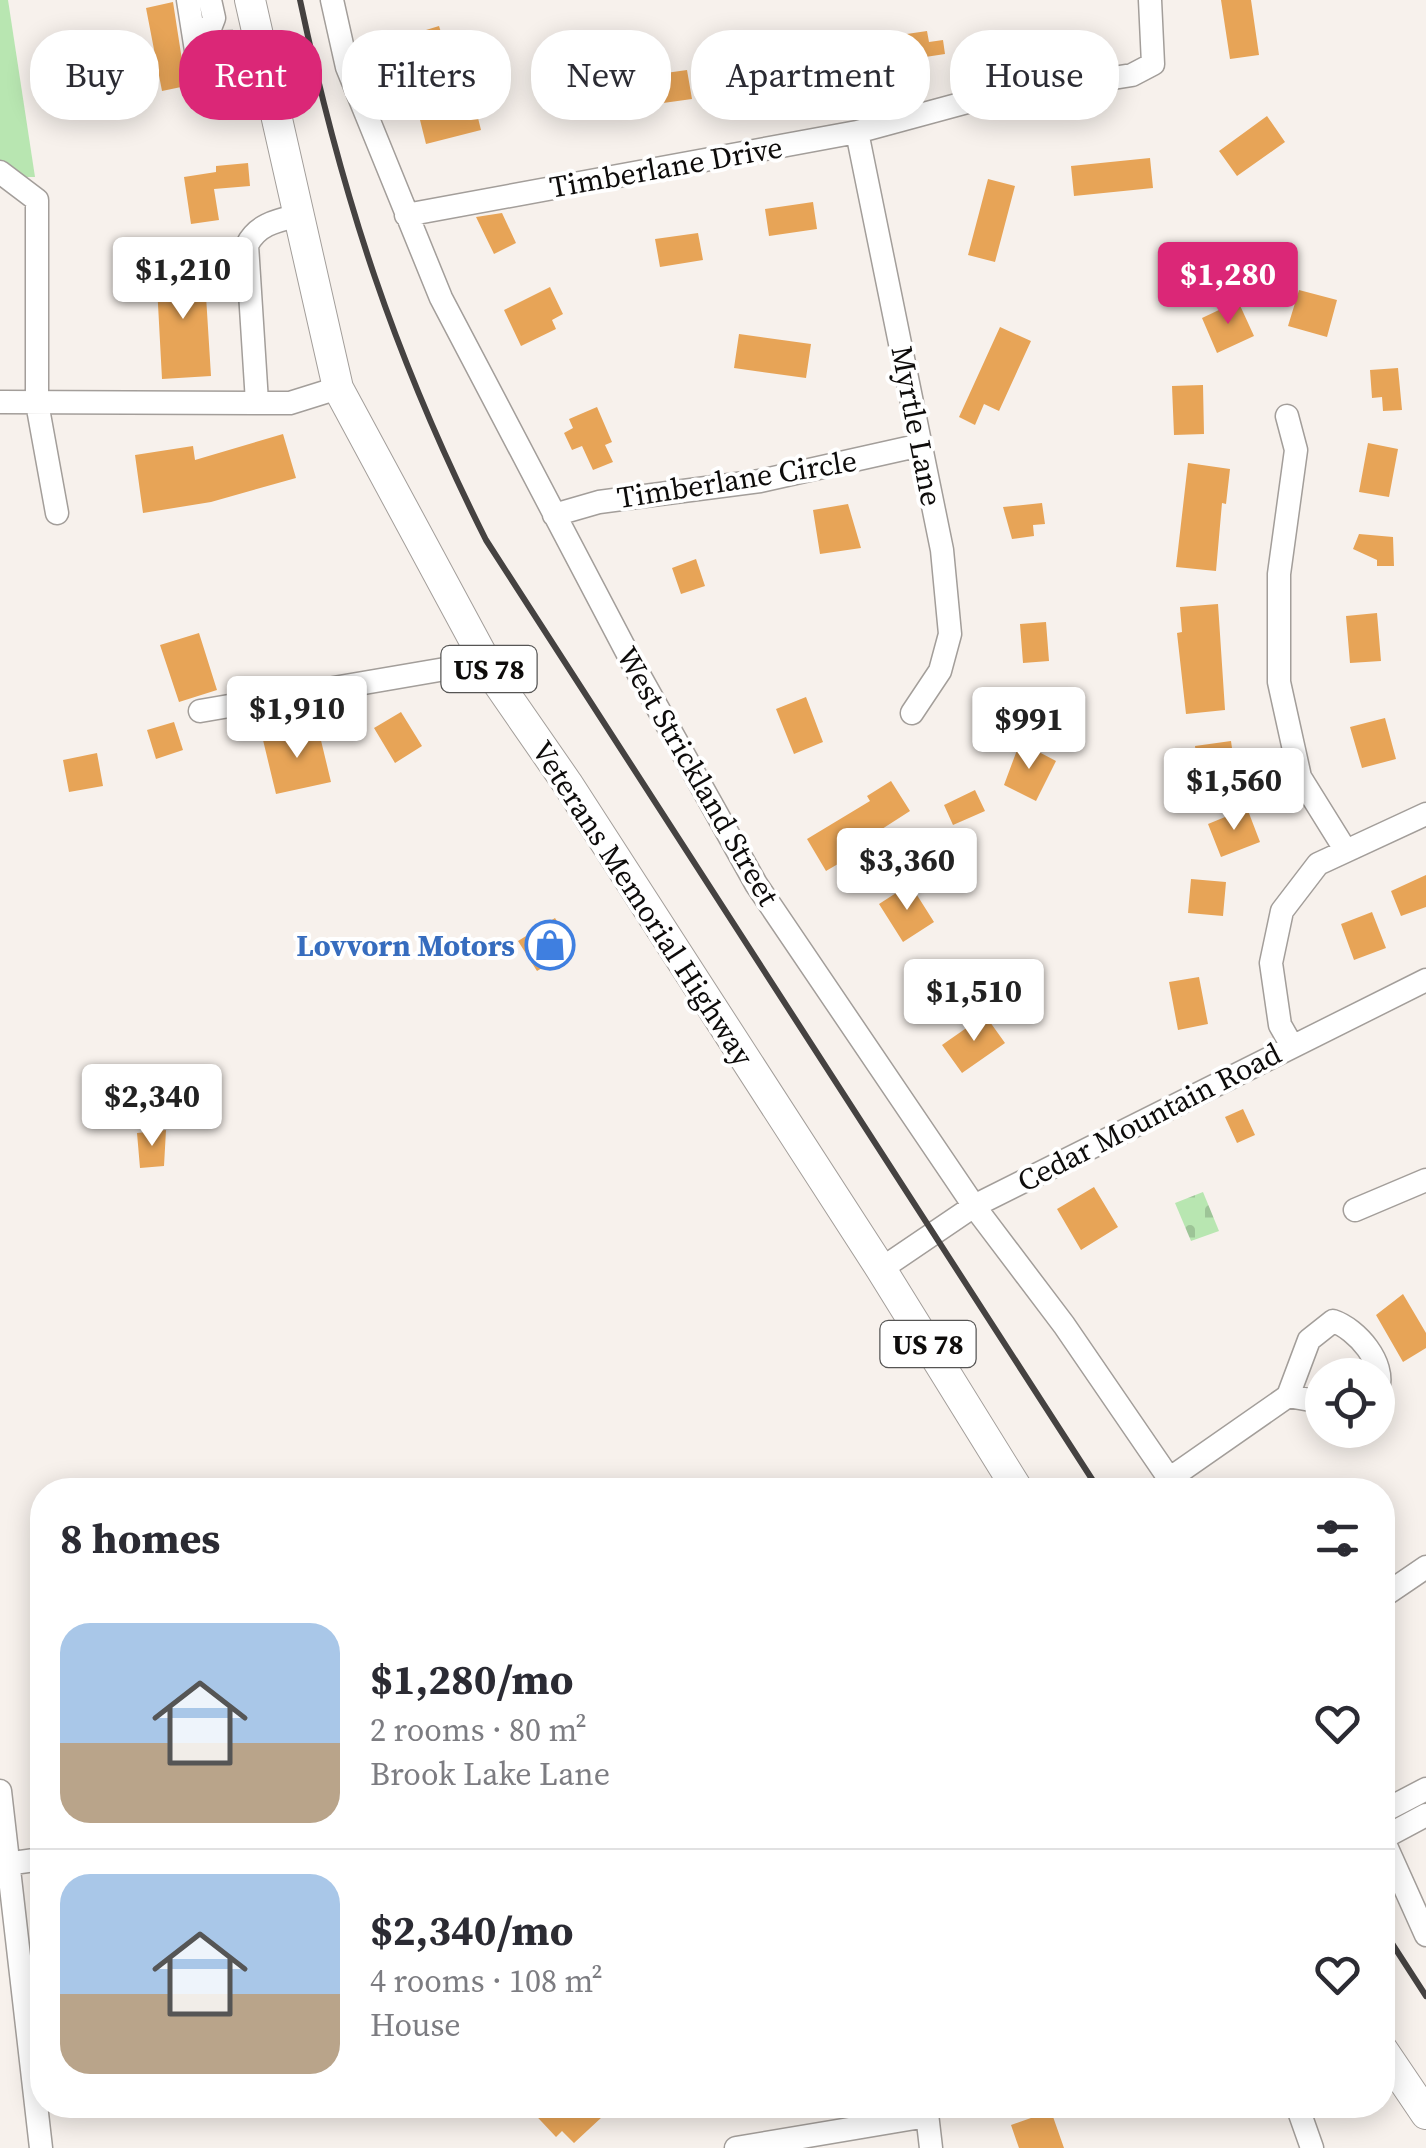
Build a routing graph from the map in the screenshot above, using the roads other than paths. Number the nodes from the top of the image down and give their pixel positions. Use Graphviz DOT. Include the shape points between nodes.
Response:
graph roads {
  1 [pos="188,0"];
  2 [pos="250,0"];
  3 [pos="332,0"];
  4 [pos="1150,0"];
  5 [pos="193,30"];
  6 [pos="256,30"];
  7 [pos="276,120"];
  8 [pos="857,132"];
  9 [pos="0,172"];
  10 [pos="406,215"];
  11 [pos="296,216"];
  12 [pos="338,388"];
  13 [pos="0,402"];
  14 [pos="257,402"];
  15 [pos="37,403"];
  16 [pos="1287,416"];
  17 [pos="922,446"];
  18 [pos="57,513"];
  19 [pos="554,515"];
  20 [pos="486,662"];
  21 [pos="200,710"];
  22 [pos="912,713"];
  23 [pos="1426,814"];
  24 [pos="1346,851"];
  25 [pos="1426,980"];
  26 [pos="1292,1046"];
  27 [pos="1426,1180"];
  28 [pos="974,1206"];
  29 [pos="1355,1210"];
  30 [pos="881,1269"];
  31 [pos="1372,1358"];
  32 [pos="1288,1396"];
  33 [pos="1305,1399"];
  34 [pos="1011,1478"];
  35 [pos="1168,1478"];
  36 [pos="1182,1478"];
  37 [pos="1426,1567"];
  38 [pos="1395,1588"];
  39 [pos="1426,1789"];
  40 [pos="0,1792"];
  41 [pos="1395,1805"];
  42 [pos="1426,1815"];
  43 [pos="1395,1832"];
  44 [pos="30,1861"];
  45 [pos="6,1864"];
  46 [pos="1395,1865"];
  47 [pos="1426,1935"];
  48 [pos="30,2059"];
  49 [pos="1395,2067"];
  50 [pos="1426,2114"];
  51 [pos="37,2118"];
  52 [pos="886,2118"];
  53 [pos="927,2118"];
  54 [pos="1301,2118"];
  55 [pos="41,2148"];
  56 [pos="736,2148"];
  57 [pos="931,2148"];
  58 [pos="1312,2148"];
  1 -- 5 [label="street"];
  2 -- 6 [label="main road, Veterans Memorial Highway / US 78"];
  3 -- 10 [label="street, West Strickland Street" via="347,66"];
  4 -- 8 [label="street, Timberlane Drive" via="1153,64 1132,75 975,100"];
  7 -- 11 [label="main road, Veterans Memorial Highway / US 78"];
  8 -- 10 [label="street, Timberlane Drive"];
  8 -- 17 [label="street, Myrtle Lane"];
  9 -- 15 [label="street" via="37,200"];
  10 -- 19 [label="street, West Strickland Street" via="461,339"];
  11 -- 12 [label="main road, Veterans Memorial Highway / US 78"];
  11 -- 14 [label="street" via="270,222 247,245"];
  12 -- 14 [label="street" via="290,403"];
  12 -- 20 [label="main road, Veterans Memorial Highway / US 78"];
  13 -- 15 [label="street"];
  14 -- 15 [label="street"];
  15 -- 18 [label="street"];
  16 -- 24 [label="street" via="1296,450 1279,574 1279,682 1300,777"];
  17 -- 19 [label="street, Timberlane Circle"];
  17 -- 22 [label="street, Myrtle Lane" via="950,634 940,671"];
  19 -- 28 [label="street, West Strickland Street" via="756,884"];
  20 -- 21 [label="street"];
  20 -- 30 [label="main road, Veterans Memorial Highway / US 78"];
  23 -- 24 [label="street"];
  24 -- 26 [label="street" via="1318,864 1282,911 1271,963 1280,1026"];
  25 -- 26 [label="street, Cedar Mountain Road"];
  26 -- 28 [label="street, Cedar Mountain Road"];
  27 -- 29 [label="street"];
  28 -- 30 [label="street, Cedar Mountain Road"];
  28 -- 35 [label="street, West Strickland Street"];
  30 -- 34 [label="main road, Veterans Memorial Highway / US 78"];
  31 -- 32 [label="street" via="1349,1326 1334,1321 1309,1340"];
  32 -- 33 [label="street"];
  32 -- 36 [label="street"];
  37 -- 38 [label="street"];
  39 -- 41 [label="street"];
  40 -- 45 [label="street"];
  42 -- 43 [label="street"];
  44 -- 45 [label="street"];
  45 -- 48 [label="street"];
  46 -- 47 [label="street"];
  49 -- 50 [label="main road"];
  51 -- 55 [label="street"];
  52 -- 56 [label="street"];
  53 -- 57 [label="street"];
  54 -- 58 [label="street"];
}
